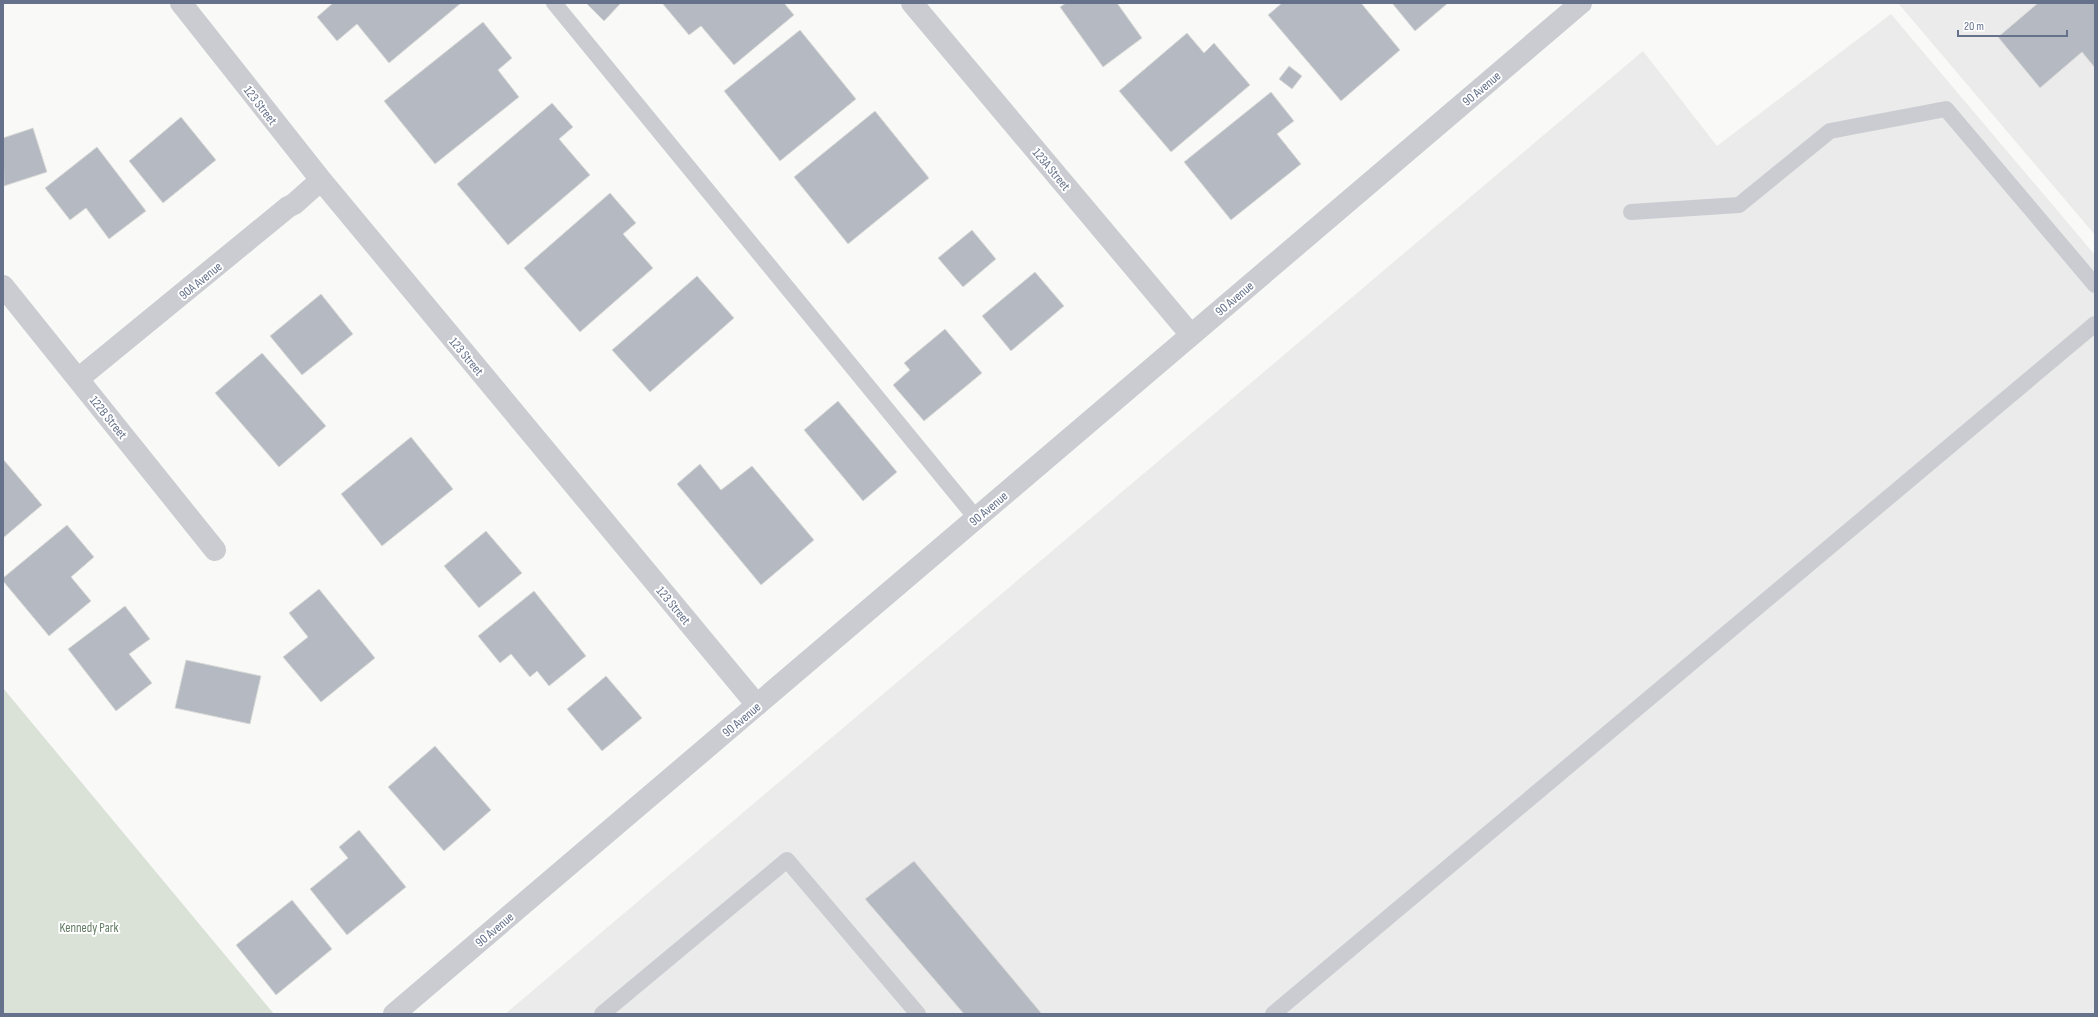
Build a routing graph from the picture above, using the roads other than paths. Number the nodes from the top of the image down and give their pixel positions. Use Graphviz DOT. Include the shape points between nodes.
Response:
graph roads {
  1 [pos="181,3"];
  2 [pos="554,3"];
  3 [pos="912,3"];
  4 [pos="1582,3"];
  5 [pos="321,180"];
  6 [pos="1631,212"];
  7 [pos="2095,285"];
  8 [pos="3,286"];
  9 [pos="2095,324"];
  10 [pos="1191,335"];
  11 [pos="78,379"];
  12 [pos="976,518"];
  13 [pos="215,550"];
  14 [pos="757,705"];
  15 [pos="394,1014"];
  16 [pos="602,1014"];
  17 [pos="918,1014"];
  18 [pos="1273,1014"];
  1 -- 5 [label="street, 123 Street"];
  2 -- 12 [label="lane"];
  3 -- 10 [label="street, 123A Street"];
  4 -- 10 [label="street, 90 Avenue"];
  5 -- 11 [label="street, 90A Avenue"];
  5 -- 14 [label="street, 123 Street"];
  6 -- 7 [label="lane" via="1739,205 1830,131 1946,109"];
  8 -- 11 [label="street, 122B Street"];
  9 -- 18 [label="lane"];
  10 -- 12 [label="street, 90 Avenue"];
  11 -- 13 [label="street, 122B Street"];
  12 -- 14 [label="street, 90 Avenue"];
  14 -- 15 [label="street, 90 Avenue"];
  16 -- 17 [label="lane" via="787,860"];
}
